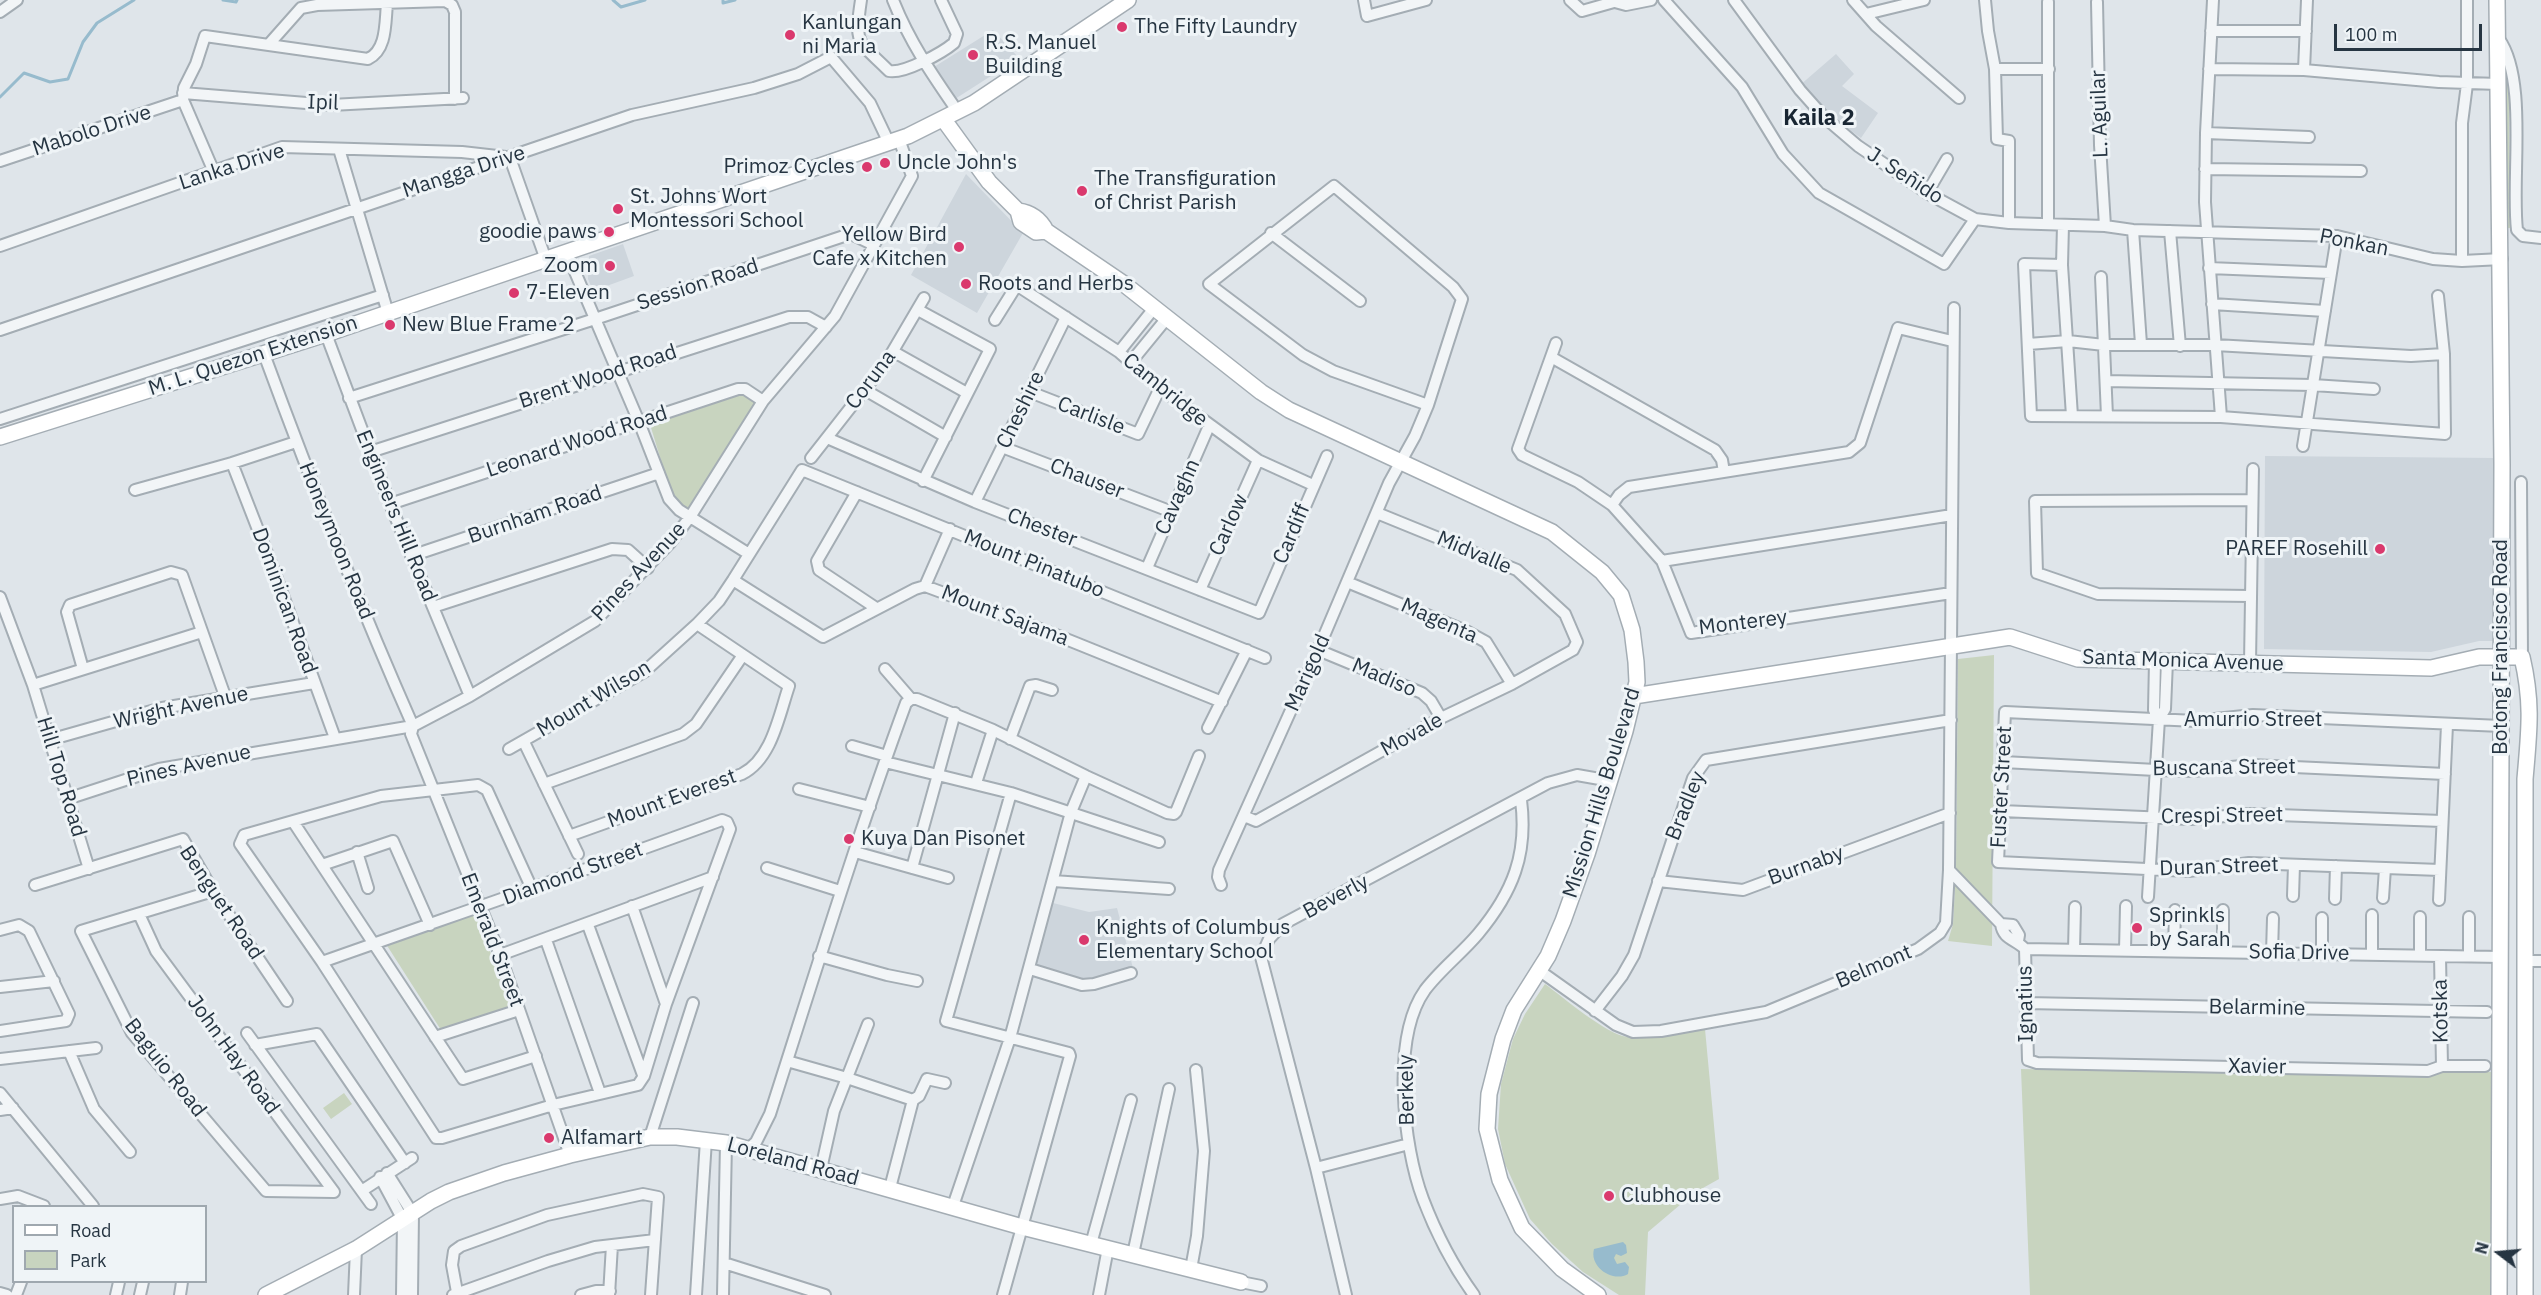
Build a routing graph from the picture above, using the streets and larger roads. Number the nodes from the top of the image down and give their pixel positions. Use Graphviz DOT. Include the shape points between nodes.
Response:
graph roads {
  1 [pos="17,0"];
  2 [pos="861,0"];
  3 [pos="893,0"];
  4 [pos="941,0"];
  5 [pos="1128,0"];
  6 [pos="1364,0"];
  7 [pos="1426,0"];
  8 [pos="1570,0"];
  9 [pos="1651,0"];
  10 [pos="1664,0"];
  11 [pos="1734,0"];
  12 [pos="1853,0"];
  13 [pos="1924,0"];
  14 [pos="1985,0"];
  15 [pos="2213,0"];
  16 [pos="2307,0"];
  17 [pos="2467,0"];
  18 [pos="2497,0"];
  19 [pos="1618,1"];
  20 [pos="2097,2"];
  21 [pos="2048,3"];
  22 [pos="387,4"];
  23 [pos="0,12"];
  24 [pos="1866,14"];
  25 [pos="2211,31"];
  26 [pos="2306,31"];
  27 [pos="2497,36"];
  28 [pos="270,43"];
  29 [pos="923,61"];
  30 [pos="1995,69"];
  31 [pos="2049,69"];
  32 [pos="2209,69"];
  33 [pos="2304,70"];
  34 [pos="2467,84"];
  35 [pos="2498,84"];
  36 [pos="183,97"];
  37 [pos="1959,98"];
  38 [pos="958,112"];
  39 [pos="944,120"];
  40 [pos="2206,133"];
  41 [pos="2309,137"];
  42 [pos="894,141"];
  43 [pos="339,149"];
  44 [pos="510,158"];
  45 [pos="1947,159"];
  46 [pos="0,162"];
  47 [pos="2205,170"];
  48 [pos="2361,171"];
  49 [pos="213,172"];
  50 [pos="1927,192"];
  51 [pos="357,208"];
  52 [pos="1975,219"];
  53 [pos="2009,223"];
  54 [pos="2048,224"];
  55 [pos="2063,225"];
  56 [pos="2105,226"];
  57 [pos="2133,230"];
  58 [pos="2170,231"];
  59 [pos="2206,232"];
  60 [pos="1271,233"];
  61 [pos="2337,236"];
  62 [pos="2541,238"];
  63 [pos="874,245"];
  64 [pos="0,246"];
  65 [pos="567,253"];
  66 [pos="2502,259"];
  67 [pos="546,260"];
  68 [pos="2462,261"];
  69 [pos="2062,266"];
  70 [pos="2209,268"];
  71 [pos="2331,273"];
  72 [pos="2101,278"];
  73 [pos="383,295"];
  74 [pos="2438,296"];
  75 [pos="924,298"];
  76 [pos="1360,301"];
  77 [pos="2212,304"];
  78 [pos="1155,307"];
  79 [pos="1954,308"];
  80 [pos="918,310"];
  81 [pos="2325,311"];
  82 [pos="388,313"];
  83 [pos="1066,317"];
  84 [pos="1167,318"];
  85 [pos="595,319"];
  86 [pos="995,320"];
  87 [pos="826,327"];
  88 [pos="0,330"];
  89 [pos="326,334"];
  90 [pos="1952,340"];
  91 [pos="2068,341"];
  92 [pos="1556,343"];
  93 [pos="2028,344"];
  94 [pos="2141,344"];
  95 [pos="2104,345"];
  96 [pos="2215,345"];
  97 [pos="2180,346"];
  98 [pos="2318,350"];
  99 [pos="894,352"];
  100 [pos="1119,352"];
  101 [pos="264,354"];
  102 [pos="2444,354"];
  103 [pos="1551,357"];
  104 [pos="1131,362"];
  105 [pos="617,370"];
  106 [pos="2106,381"];
  107 [pos="2218,383"];
  108 [pos="2313,385"];
  109 [pos="1160,388"];
  110 [pos="2374,389"];
  111 [pos="865,390"];
  112 [pos="1030,392"];
  113 [pos="968,393"];
  114 [pos="349,398"];
  115 [pos="763,401"];
  116 [pos="1428,405"];
  117 [pos="2072,416"];
  118 [pos="2107,416"];
  119 [pos="2221,417"];
  120 [pos="0,419"];
  121 [pos="639,422"];
  122 [pos="2307,423"];
  123 [pos="1209,426"];
  124 [pos="945,436"];
  125 [pos="0,437"];
  126 [pos="827,438"];
  127 [pos="296,442"];
  128 [pos="2303,446"];
  129 [pos="1002,447"];
  130 [pos="370,452"];
  131 [pos="1327,456"];
  132 [pos="811,458"];
  133 [pos="1258,460"];
  134 [pos="1401,460"];
  135 [pos="232,463"];
  136 [pos="802,470"];
  137 [pos="2253,470"];
  138 [pos="1724,472"];
  139 [pos="659,473"];
  140 [pos="923,481"];
  141 [pos="2521,482"];
  142 [pos="1313,485"];
  143 [pos="135,490"];
  144 [pos="857,492"];
  145 [pos="2252,501"];
  146 [pos="975,502"];
  147 [pos="390,504"];
  148 [pos="1612,505"];
  149 [pos="1172,512"];
  150 [pos="1377,513"];
  151 [pos="1952,515"];
  152 [pos="690,517"];
  153 [pos="950,529"];
  154 [pos="749,554"];
  155 [pos="411,556"];
  156 [pos="1662,561"];
  157 [pos="648,568"];
  158 [pos="1147,568"];
  159 [pos="733,580"];
  160 [pos="1347,582"];
  161 [pos="925,586"];
  162 [pos="1200,590"];
  163 [pos="1951,593"];
  164 [pos="2250,596"];
  165 [pos="0,597"];
  166 [pos="432,607"];
  167 [pos="876,608"];
  168 [pos="1259,613"];
  169 [pos="697,624"];
  170 [pos="202,632"];
  171 [pos="1577,642"];
  172 [pos="1951,646"];
  173 [pos="1247,650"];
  174 [pos="1318,650"];
  175 [pos="743,655"];
  176 [pos="2502,656"];
  177 [pos="2522,657"];
  178 [pos="1265,658"];
  179 [pos="2161,661"];
  180 [pos="2250,663"];
  181 [pos="83,669"];
  182 [pos="885,669"];
  183 [pos="314,682"];
  184 [pos="1512,684"];
  185 [pos="33,685"];
  186 [pos="1052,690"];
  187 [pos="225,696"];
  188 [pos="470,696"];
  189 [pos="1634,696"];
  190 [pos="911,699"];
  191 [pos="1222,702"];
  192 [pos="2005,712"];
  193 [pos="955,713"];
  194 [pos="1441,718"];
  195 [pos="2159,719"];
  196 [pos="1951,720"];
  197 [pos="2447,724"];
  198 [pos="413,726"];
  199 [pos="2501,726"];
  200 [pos="1208,728"];
  201 [pos="993,730"];
  202 [pos="335,738"];
  203 [pos="1010,738"];
  204 [pos="49,740"];
  205 [pos="524,742"];
  206 [pos="852,746"];
  207 [pos="509,749"];
  208 [pos="1199,756"];
  209 [pos="886,759"];
  210 [pos="2003,762"];
  211 [pos="2156,770"];
  212 [pos="2445,774"];
  213 [pos="938,775"];
  214 [pos="1086,776"];
  215 [pos="1611,781"];
  216 [pos="976,783"];
  217 [pos="544,784"];
  218 [pos="433,789"];
  219 [pos="799,789"];
  220 [pos="1011,792"];
  221 [pos="67,799"];
  222 [pos="1521,800"];
  223 [pos="870,807"];
  224 [pos="2001,811"];
  225 [pos="1071,812"];
  226 [pos="1950,813"];
  227 [pos="1244,816"];
  228 [pos="2153,817"];
  229 [pos="2442,821"];
  230 [pos="294,823"];
  231 [pos="569,836"];
  232 [pos="1159,842"];
  233 [pos="357,852"];
  234 [pos="855,852"];
  235 [pos="578,854"];
  236 [pos="1998,862"];
  237 [pos="322,865"];
  238 [pos="2294,865"];
  239 [pos="2336,866"];
  240 [pos="89,868"];
  241 [pos="767,868"];
  242 [pos="912,868"];
  243 [pos="2385,868"];
  244 [pos="2150,869"];
  245 [pos="1949,870"];
  246 [pos="2440,870"];
  247 [pos="713,877"];
  248 [pos="948,878"];
  249 [pos="1053,881"];
  250 [pos="1658,881"];
  251 [pos="36,885"];
  252 [pos="1221,885"];
  253 [pos="368,888"];
  254 [pos="532,889"];
  255 [pos="1169,889"];
  256 [pos="213,891"];
  257 [pos="840,891"];
  258 [pos="2293,896"];
  259 [pos="2148,897"];
  260 [pos="2384,898"];
  261 [pos="2335,899"];
  262 [pos="2439,900"];
  263 [pos="632,906"];
  264 [pos="2126,906"];
  265 [pos="481,907"];
  266 [pos="2075,907"];
  267 [pos="2175,909"];
  268 [pos="2223,910"];
  269 [pos="139,914"];
  270 [pos="2372,915"];
  271 [pos="2420,917"];
  272 [pos="2469,917"];
  273 [pos="2273,918"];
  274 [pos="2322,918"];
  275 [pos="430,925"];
  276 [pos="588,925"];
  277 [pos="0,930"];
  278 [pos="546,940"];
  279 [pos="374,944"];
  280 [pos="2022,945"];
  281 [pos="2074,950"];
  282 [pos="2125,950"];
  283 [pos="2174,951"];
  284 [pos="2223,952"];
  285 [pos="2272,953"];
  286 [pos="2322,954"];
  287 [pos="500,955"];
  288 [pos="2372,955"];
  289 [pos="819,956"];
  290 [pos="2420,956"];
  291 [pos="2440,956"];
  292 [pos="2469,956"];
  293 [pos="2501,957"];
  294 [pos="2533,961"];
  295 [pos="322,962"];
  296 [pos="1030,969"];
  297 [pos="1540,971"];
  298 [pos="1131,973"];
  299 [pos="54,981"];
  300 [pos="916,981"];
  301 [pos="0,987"];
  302 [pos="287,1001"];
  303 [pos="693,1003"];
  304 [pos="2026,1003"];
  305 [pos="666,1004"];
  306 [pos="519,1010"];
  307 [pos="1595,1011"];
  308 [pos="2441,1011"];
  309 [pos="2487,1012"];
  310 [pos="868,1024"];
  311 [pos="0,1031"];
  312 [pos="247,1033"];
  313 [pos="435,1037"];
  314 [pos="1010,1038"];
  315 [pos="255,1045"];
  316 [pos="96,1048"];
  317 [pos="69,1051"];
  318 [pos="536,1056"];
  319 [pos="0,1059"];
  320 [pos="2028,1060"];
  321 [pos="787,1061"];
  322 [pos="2442,1066"];
  323 [pos="2485,1066"];
  324 [pos="1196,1070"];
  325 [pos="644,1076"];
  326 [pos="847,1078"];
  327 [pos="945,1083"];
  328 [pos="1169,1089"];
  329 [pos="0,1093"];
  330 [pos="600,1093"];
  331 [pos="913,1100"];
  332 [pos="1131,1100"];
  333 [pos="553,1105"];
  334 [pos="12,1108"];
  335 [pos="0,1110"];
  336 [pos="650,1137"];
  337 [pos="706,1140"];
  338 [pos="726,1143"];
  339 [pos="1409,1144"];
  340 [pos="748,1149"];
  341 [pos="130,1152"];
  342 [pos="570,1155"];
  343 [pos="1316,1168"];
  344 [pos="822,1169"];
  345 [pos="384,1175"];
  346 [pos="890,1188"];
  347 [pos="363,1190"];
  348 [pos="334,1192"];
  349 [pos="0,1199"];
  350 [pos="371,1203"];
  351 [pos="87,1204"];
  352 [pos="41,1205"];
  353 [pos="953,1206"];
  354 [pos="408,1217"];
  355 [pos="1022,1227"];
  356 [pos="655,1240"];
  357 [pos="1090,1244"];
  358 [pos="612,1245"];
  359 [pos="1108,1248"];
  360 [pos="356,1249"];
  361 [pos="1133,1254"];
  362 [pos="724,1263"];
  363 [pos="1191,1269"];
  364 [pos="1241,1282"];
  365 [pos="1261,1286"];
  366 [pos="0,1293"];
  367 [pos="609,1293"];
  368 [pos="455,1294"];
  369 [pos="7,1295"];
  370 [pos="266,1295"];
  371 [pos="354,1295"];
  372 [pos="402,1295"];
  373 [pos="412,1295"];
  374 [pos="581,1295"];
  375 [pos="651,1295"];
  376 [pos="696,1295"];
  377 [pos="723,1295"];
  378 [pos="825,1295"];
  379 [pos="1003,1295"];
  380 [pos="1099,1295"];
  381 [pos="1346,1295"];
  382 [pos="1474,1295"];
  383 [pos="1598,1295"];
  384 [pos="2499,1295"];
  385 [pos="2525,1295"];
  1 -- 23 [label="street"];
  2 -- 29 [label="street" via="857,34 860,43 876,59 895,72"];
  3 -- 29 [label="street"];
  4 -- 29 [label="street" via="957,38"];
  5 -- 38 [label="street, M. L. Quezon Extension"];
  6 -- 7 [label="street" via="1367,16"];
  8 -- 19 [label="street" via="1582,11"];
  9 -- 19 [label="street" via="1626,5"];
  10 -- 52 [label="street" via="1742,87 1782,154 1820,193 1944,264"];
  11 -- 50 [label="street, J. Señido" via="1824,117 1858,146"];
  12 -- 24 [label="street"];
  13 -- 24 [label="street"];
  14 -- 30 [label="street"];
  15 -- 25 [label="street"];
  16 -- 26 [label="street"];
  17 -- 34 [label="street"];
  18 -- 27 [label="street, Botong Francisco Road"];
  20 -- 56 [label="street, L. Aguilar"];
  21 -- 31 [label="street"];
  22 -- 28 [label="street" via="301,8"];
  22 -- 28 [label="street" via="381,49 368,59"];
  22 -- 36 [label="street, Ipil" via="445,1 452,5 459,99 331,105"];
  24 -- 37 [label="street"];
  25 -- 26 [label="street"];
  25 -- 32 [label="street"];
  26 -- 33 [label="street"];
  27 -- 35 [label="street, Botong Francisco Road"];
  27 -- 62 [label="street" via="2508,56 2515,85 2517,230 2523,237"];
  28 -- 36 [label="street" via="205,36"];
  29 -- 38 [label="street"];
  30 -- 31 [label="street"];
  30 -- 53 [label="street" via="1997,140 2009,141"];
  31 -- 54 [label="street"];
  32 -- 33 [label="street"];
  32 -- 40 [label="street"];
  33 -- 34 [label="street"];
  34 -- 35 [label="street"];
  34 -- 68 [label="street" via="2462,123"];
  35 -- 66 [label="street, Botong Francisco Road"];
  36 -- 46 [label="street, Mabolo Drive"];
  36 -- 49 [label="street"];
  38 -- 39 [label="street, M. L. Quezon Extension"];
  39 -- 42 [label="street, M. L. Quezon Extension"];
  39 -- 78 [label="street, Mission Hills Boulevard" via="989,182 1018,211 1029,212 1046,231"];
  40 -- 41 [label="street"];
  40 -- 47 [label="street"];
  42 -- 44 [label="street, Mangga Drive" via="870,103 831,57 798,74 632,115"];
  42 -- 63 [label="street, Pines Avenue" via="912,176"];
  42 -- 65 [label="street, M. L. Quezon Extension"];
  43 -- 44 [label="street, Lanka Drive" via="462,152"];
  43 -- 49 [label="street, Lanka Drive" via="282,147"];
  43 -- 51 [label="street"];
  44 -- 51 [label="street, Mangga Drive"];
  44 -- 67 [label="street"];
  45 -- 50 [label="street"];
  47 -- 48 [label="street"];
  47 -- 59 [label="street"];
  49 -- 64 [label="street, Lanka Drive"];
  50 -- 52 [label="street, J. Señido"];
  51 -- 73 [label="street"];
  51 -- 88 [label="street, Mangga Drive"];
  52 -- 53 [label="street, J. Señido"];
  53 -- 54 [label="street, J. Señido"];
  54 -- 55 [label="street, J. Señido"];
  55 -- 56 [label="street, J. Señido"];
  55 -- 69 [label="street"];
  56 -- 57 [label="street, J. Señido"];
  57 -- 58 [label="street, J. Señido"];
  57 -- 94 [label="street"];
  58 -- 59 [label="street, Ponkan"];
  58 -- 97 [label="street"];
  59 -- 61 [label="street, Ponkan"];
  59 -- 70 [label="street"];
  60 -- 76 [label="street"];
  60 -- 116 [label="street" via="1209,284 1333,372"];
  60 -- 116 [label="street, Marigold" via="1334,186 1454,286 1462,298"];
  61 -- 68 [label="street, Ponkan" via="2433,259"];
  61 -- 71 [label="street"];
  63 -- 85 [label="street, Session Road" via="847,235"];
  63 -- 87 [label="street, Pines Avenue"];
  65 -- 67 [label="street, M. L. Quezon Extension"];
  65 -- 85 [label="street"];
  66 -- 68 [label="street, Ponkan"];
  66 -- 176 [label="street, Botong Francisco Road"];
  67 -- 82 [label="street, M. L. Quezon Extension"];
  69 -- 91 [label="street"];
  69 -- 93 [label="street" via="2024,264"];
  70 -- 71 [label="street"];
  70 -- 77 [label="street"];
  71 -- 81 [label="street"];
  72 -- 95 [label="street"];
  73 -- 82 [label="street"];
  73 -- 120 [label="street"];
  74 -- 102 [label="street"];
  75 -- 80 [label="street, Coruna"];
  77 -- 81 [label="street"];
  77 -- 96 [label="street"];
  78 -- 84 [label="street, Mission Hills Boulevard"];
  78 -- 100 [label="street"];
  79 -- 90 [label="street, Belmont"];
  80 -- 99 [label="street, Coruna"];
  80 -- 113 [label="street" via="990,349"];
  81 -- 98 [label="street"];
  82 -- 89 [label="street, M. L. Quezon Extension"];
  83 -- 86 [label="street, Cambridge" via="1015,288"];
  83 -- 100 [label="street, Cambridge"];
  83 -- 112 [label="street, Cheshire"];
  84 -- 104 [label="street"];
  84 -- 134 [label="street, Mission Hills Boulevard" via="1261,393 1289,410"];
  85 -- 105 [label="street"];
  85 -- 114 [label="street, Session Road"];
  87 -- 105 [label="street, Brent Wood Road" via="808,318 789,317"];
  87 -- 115 [label="street, Pines Avenue"];
  89 -- 101 [label="street, M. L. Quezon Extension"];
  89 -- 114 [label="street, Engineers Hill Road"];
  90 -- 138 [label="street" via="1898,328 1860,442 1849,452"];
  90 -- 151 [label="street, Belmont"];
  91 -- 93 [label="street"];
  91 -- 95 [label="street"];
  91 -- 117 [label="street"];
  92 -- 103 [label="street, Monterey"];
  93 -- 117 [label="street" via="2031,416"];
  94 -- 95 [label="street"];
  94 -- 97 [label="street"];
  95 -- 106 [label="street"];
  96 -- 97 [label="street"];
  96 -- 98 [label="street"];
  96 -- 107 [label="street"];
  98 -- 102 [label="street" via="2411,356"];
  98 -- 108 [label="street"];
  99 -- 111 [label="street, Coruna"];
  99 -- 113 [label="street"];
  100 -- 104 [label="street, Cambridge"];
  101 -- 125 [label="street, M. L. Quezon Extension"];
  101 -- 127 [label="street, Honeymoon Road"];
  102 -- 122 [label="street" via="2445,434"];
  103 -- 138 [label="street" via="1715,450"];
  103 -- 148 [label="street, Monterey" via="1518,449 1522,455 1578,482"];
  104 -- 109 [label="street, Cambridge"];
  105 -- 121 [label="street"];
  105 -- 130 [label="street, Brent Wood Road"];
  106 -- 107 [label="street"];
  106 -- 118 [label="street"];
  107 -- 108 [label="street"];
  107 -- 119 [label="street"];
  108 -- 110 [label="street"];
  108 -- 122 [label="street"];
  109 -- 112 [label="street, Carlisle" via="1138,434"];
  109 -- 123 [label="street, Cambridge"];
  111 -- 124 [label="street"];
  111 -- 126 [label="street, Coruna"];
  112 -- 129 [label="street, Cheshire"];
  113 -- 124 [label="street"];
  114 -- 130 [label="street, Engineers Hill Road"];
  115 -- 121 [label="street, Leonard Wood Road" via="745,389 738,389"];
  115 -- 152 [label="street, Pines Avenue"];
  116 -- 134 [label="street, Marigold"];
  117 -- 118 [label="street"];
  118 -- 119 [label="street"];
  119 -- 122 [label="street"];
  121 -- 139 [label="street"];
  121 -- 147 [label="street, Leonard Wood Road"];
  122 -- 128 [label="street"];
  123 -- 133 [label="street, Cambridge"];
  123 -- 149 [label="street, Cavaghn"];
  124 -- 140 [label="street"];
  126 -- 132 [label="street, Coruna"];
  126 -- 140 [label="street, Chester"];
  127 -- 135 [label="street"];
  127 -- 198 [label="street, Honeymoon Road"];
  129 -- 146 [label="street, Cheshire"];
  129 -- 149 [label="street, Chauser"];
  130 -- 147 [label="street, Engineers Hill Road"];
  131 -- 142 [label="street, Cardiff"];
  133 -- 142 [label="street, Cambridge"];
  133 -- 162 [label="street, Carlow"];
  134 -- 150 [label="street, Marigold"];
  134 -- 189 [label="street, Mission Hills Boulevard" via="1552,532 1602,572 1621,595 1632,630 1636,662"];
  135 -- 143 [label="street"];
  135 -- 183 [label="street, Dominican Road"];
  136 -- 144 [label="street, Mount Pinatubo"];
  136 -- 154 [label="street, Mount Wilson"];
  137 -- 145 [label="street"];
  138 -- 148 [label="street" via="1629,487"];
  139 -- 152 [label="street" via="673,505"];
  139 -- 155 [label="street, Burnham Road"];
  140 -- 146 [label="street, Chester"];
  141 -- 177 [label="street"];
  142 -- 168 [label="street, Cardiff"];
  144 -- 153 [label="street, Mount Pinatubo"];
  144 -- 167 [label="street" via="817,566"];
  145 -- 164 [label="street"];
  145 -- 164 [label="street" via="2035,501 2037,573 2098,594"];
  146 -- 158 [label="street, Chester"];
  147 -- 155 [label="street, Engineers Hill Road"];
  148 -- 156 [label="street, Monterey"];
  149 -- 158 [label="street, Cavaghn"];
  150 -- 160 [label="street, Marigold"];
  150 -- 171 [label="street, Midvalle" via="1517,570 1565,614"];
  151 -- 156 [label="street"];
  151 -- 163 [label="street, Belmont"];
  152 -- 154 [label="street"];
  152 -- 157 [label="street, Pines Avenue"];
  153 -- 161 [label="street"];
  153 -- 173 [label="street, Mount Pinatubo"];
  154 -- 159 [label="street, Mount Wilson"];
  155 -- 166 [label="street, Engineers Hill Road"];
  156 -- 163 [label="street, Monterey" via="1691,633"];
  157 -- 166 [label="street" via="628,550 612,549"];
  157 -- 188 [label="street, Pines Avenue" via="595,621"];
  158 -- 162 [label="street, Chester"];
  159 -- 167 [label="street, Mount Sajama" via="823,637"];
  159 -- 169 [label="street, Mount Wilson"];
  160 -- 174 [label="street, Marigold"];
  160 -- 184 [label="street, Magenta" via="1486,642"];
  161 -- 167 [label="street, Mount Sajama"];
  161 -- 191 [label="street, Mount Sajama"];
  162 -- 168 [label="street, Chester"];
  163 -- 172 [label="street, Belmont"];
  164 -- 180 [label="street"];
  165 -- 185 [label="street, Hill Top Road"];
  166 -- 188 [label="street, Engineers Hill Road"];
  169 -- 175 [label="street, Mount Everest"];
  169 -- 205 [label="street, Mount Wilson" via="645,672"];
  170 -- 181 [label="street"];
  170 -- 181 [label="street" via="182,575 171,572 70,605 67,612"];
  170 -- 187 [label="street"];
  171 -- 184 [label="street, Movale" via="1573,650"];
  172 -- 179 [label="street, Santa Monica Avenue" via="2010,637 2078,659"];
  172 -- 189 [label="street, Santa Monica Avenue"];
  172 -- 196 [label="street, Belmont"];
  173 -- 178 [label="street, Mount Pinatubo"];
  173 -- 191 [label="street"];
  174 -- 194 [label="street, Madiso" via="1422,693"];
  174 -- 227 [label="street, Marigold"];
  175 -- 217 [label="street" via="696,724 683,734"];
  175 -- 231 [label="street, Mount Everest" via="789,686 763,756 753,768"];
  176 -- 177 [label="street, Santa Monica Avenue"];
  176 -- 180 [label="street, Santa Monica Avenue" via="2431,668"];
  176 -- 199 [label="street, Botong Francisco Road"];
  177 -- 294 [label="street" via="2530,712 2525,779"];
  179 -- 180 [label="street, Santa Monica Avenue"];
  179 -- 195 [label="street" via="2154,710"];
  181 -- 185 [label="street"];
  182 -- 190 [label="street"];
  183 -- 187 [label="street, Wright Avenue"];
  183 -- 202 [label="street, Dominican Road"];
  184 -- 194 [label="street, Movale"];
  185 -- 204 [label="street, Hill Top Road"];
  186 -- 203 [label="street" via="1030,687"];
  187 -- 204 [label="street, Wright Avenue" via="162,708"];
  188 -- 198 [label="street, Pines Avenue"];
  189 -- 215 [label="street, Mission Hills Boulevard"];
  190 -- 193 [label="street"];
  190 -- 209 [label="street" via="906,703"];
  191 -- 200 [label="street"];
  192 -- 195 [label="street, Amurrio Street"];
  192 -- 210 [label="street, Fuster Street"];
  193 -- 201 [label="street"];
  193 -- 213 [label="street"];
  194 -- 227 [label="street, Movale" via="1256,821"];
  195 -- 197 [label="street, Amurrio Street" via="2196,722 2253,715"];
  195 -- 211 [label="street"];
  196 -- 226 [label="street, Belmont"];
  196 -- 250 [label="street, Bradley" via="1706,760 1693,778"];
  197 -- 199 [label="street, Amurrio Street"];
  197 -- 212 [label="street"];
  198 -- 202 [label="street, Pines Avenue"];
  198 -- 218 [label="street, Emerald Street" via="411,734"];
  199 -- 293 [label="street, Botong Francisco Road"];
  201 -- 203 [label="street"];
  201 -- 216 [label="street"];
  202 -- 221 [label="street, Pines Avenue" via="159,769"];
  203 -- 214 [label="street"];
  204 -- 221 [label="street, Hill Top Road"];
  205 -- 207 [label="street, Mount Wilson"];
  205 -- 217 [label="street"];
  206 -- 209 [label="street"];
  208 -- 214 [label="street" via="1174,814"];
  209 -- 213 [label="street"];
  209 -- 223 [label="street"];
  210 -- 211 [label="street, Buscana Street"];
  210 -- 224 [label="street, Fuster Street"];
  211 -- 212 [label="street, Buscana Street" via="2251,765"];
  211 -- 228 [label="street"];
  212 -- 229 [label="street"];
  213 -- 216 [label="street"];
  213 -- 242 [label="street"];
  214 -- 225 [label="street"];
  215 -- 222 [label="street, Beverly" via="1577,775 1548,783"];
  215 -- 297 [label="street, Mission Hills Boulevard" via="1563,921"];
  216 -- 220 [label="street"];
  217 -- 231 [label="street"];
  218 -- 230 [label="street" via="381,796"];
  218 -- 254 [label="street" via="478,785 487,790"];
  218 -- 265 [label="street, Emerald Street"];
  219 -- 223 [label="street"];
  220 -- 225 [label="street"];
  220 -- 314 [label="street" via="946,1021"];
  221 -- 240 [label="street, Hill Top Road"];
  222 -- 339 [label="street, Berkely" via="1523,844 1516,872 1478,934 1425,990 1411,1015 1402,1066"];
  222 -- 343 [label="street, Beverly" via="1283,924 1269,939 1261,957"];
  223 -- 234 [label="street"];
  224 -- 228 [label="street, Crespi Street"];
  224 -- 236 [label="street, Fuster Street"];
  225 -- 232 [label="street"];
  225 -- 249 [label="street"];
  226 -- 245 [label="street, Belmont"];
  226 -- 250 [label="street, Burnaby" via="1743,890"];
  227 -- 252 [label="street, Marigold" via="1219,870"];
  228 -- 229 [label="street, Crespi Street" via="2191,819 2250,814"];
  228 -- 244 [label="street"];
  229 -- 246 [label="street"];
  230 -- 237 [label="street"];
  230 -- 295 [label="street" via="244,835 240,844"];
  231 -- 235 [label="street"];
  233 -- 237 [label="street"];
  233 -- 253 [label="street"];
  233 -- 275 [label="street" via="393,841"];
  234 -- 242 [label="street"];
  234 -- 257 [label="street"];
  236 -- 244 [label="street, Duran Street"];
  237 -- 279 [label="street"];
  238 -- 239 [label="street, Duran Street"];
  238 -- 244 [label="street, Duran Street" via="2249,863 2189,871"];
  238 -- 258 [label="street"];
  239 -- 243 [label="street, Duran Street"];
  239 -- 261 [label="street"];
  240 -- 251 [label="street, Benguet Road"];
  240 -- 256 [label="street, Benguet Road" via="183,839"];
  241 -- 257 [label="street"];
  242 -- 248 [label="street"];
  243 -- 246 [label="street, Duran Street"];
  243 -- 260 [label="street"];
  244 -- 259 [label="street"];
  245 -- 280 [label="street" via="2001,924 2004,935"];
  245 -- 307 [label="street, Belmont" via="1946,923 1940,933 1918,949 1766,1012 1662,1031 1633,1032"];
  246 -- 262 [label="street"];
  247 -- 254 [label="street, Diamond Street" via="730,829 728,822 722,820"];
  247 -- 263 [label="street"];
  247 -- 305 [label="street"];
  249 -- 255 [label="street"];
  249 -- 296 [label="street"];
  250 -- 307 [label="street, Bradley" via="1634,955"];
  254 -- 265 [label="street, Diamond Street"];
  256 -- 269 [label="street, Baguio Road"];
  256 -- 302 [label="street, Benguet Road"];
  257 -- 289 [label="street"];
  263 -- 276 [label="street"];
  263 -- 305 [label="street"];
  264 -- 282 [label="street"];
  265 -- 275 [label="street, Diamond Street"];
  265 -- 287 [label="street, Emerald Street"];
  266 -- 281 [label="street"];
  267 -- 283 [label="street"];
  268 -- 284 [label="street"];
  269 -- 348 [label="street, John Hay Road" via="156,951"];
  269 -- 348 [label="street, Baguio Road" via="81,931 132,1034 266,1191"];
  270 -- 288 [label="street"];
  271 -- 290 [label="street"];
  272 -- 292 [label="street"];
  273 -- 285 [label="street"];
  274 -- 286 [label="street"];
  275 -- 279 [label="street, Diamond Street"];
  276 -- 278 [label="street"];
  276 -- 325 [label="street"];
  277 -- 299 [label="street" via="19,925 29,931"];
  278 -- 287 [label="street"];
  278 -- 330 [label="street"];
  279 -- 295 [label="street, Diamond Street"];
  279 -- 313 [label="street"];
  280 -- 281 [label="street, Sofia Drive"];
  280 -- 304 [label="street, Ignatius"];
  281 -- 282 [label="street, Sofia Drive"];
  282 -- 283 [label="street, Sofia Drive"];
  283 -- 284 [label="street, Sofia Drive"];
  284 -- 285 [label="street, Sofia Drive"];
  285 -- 286 [label="street, Sofia Drive"];
  286 -- 288 [label="street, Sofia Drive"];
  287 -- 306 [label="street, Emerald Street"];
  288 -- 290 [label="street, Sofia Drive"];
  289 -- 300 [label="street"];
  289 -- 321 [label="street"];
  290 -- 291 [label="street, Sofia Drive"];
  291 -- 292 [label="street, Sofia Drive"];
  291 -- 308 [label="street, Kotska"];
  292 -- 293 [label="street, Sofia Drive"];
  293 -- 384 [label="street, Botong Francisco Road"];
  294 -- 385 [label="street"];
  295 -- 333 [label="street" via="436,1138"];
  296 -- 298 [label="street" via="1082,985"];
  296 -- 314 [label="street"];
  297 -- 307 [label="street, Belmont"];
  297 -- 383 [label="street, Mission Hills Boulevard" via="1514,1010 1503,1039 1489,1094 1487,1129 1500,1180 1522,1228 1562,1269"];
  299 -- 301 [label="street"];
  299 -- 311 [label="street" via="68,1009 66,1021"];
  303 -- 336 [label="street"];
  304 -- 308 [label="street, Belarmine"];
  304 -- 320 [label="street, Ignatius"];
  305 -- 325 [label="street"];
  306 -- 313 [label="street"];
  306 -- 318 [label="street, Emerald Street"];
  308 -- 309 [label="street, Belarmine"];
  308 -- 322 [label="street, Kotska"];
  310 -- 326 [label="street"];
  312 -- 315 [label="street"];
  313 -- 318 [label="street" via="463,1079"];
  314 -- 353 [label="street"];
  314 -- 355 [label="street" via="1070,1054"];
  315 -- 345 [label="street" via="317,1034 409,1160"];
  315 -- 347 [label="street"];
  316 -- 317 [label="street"];
  317 -- 319 [label="street"];
  317 -- 341 [label="street" via="94,1109"];
  318 -- 333 [label="street, Emerald Street"];
  320 -- 322 [label="street, Xavier" via="2428,1071"];
  321 -- 326 [label="street"];
  321 -- 340 [label="street" via="770,1114 756,1142"];
  322 -- 323 [label="street, Xavier"];
  324 -- 363 [label="street" via="1204,1151"];
  325 -- 330 [label="street" via="638,1085"];
  326 -- 331 [label="street"];
  326 -- 344 [label="street" via="834,1111"];
  327 -- 331 [label="street" via="927,1079"];
  328 -- 361 [label="street"];
  329 -- 334 [label="street"];
  330 -- 333 [label="street"];
  331 -- 346 [label="street"];
  332 -- 357 [label="street"];
  333 -- 342 [label="street, Emerald Street"];
  334 -- 335 [label="street"];
  334 -- 351 [label="street"];
  336 -- 337 [label="street, Loreland Road"];
  336 -- 342 [label="street, Loreland Road"];
  337 -- 338 [label="street, Loreland Road"];
  337 -- 376 [label="street"];
  338 -- 340 [label="street, Loreland Road"];
  338 -- 362 [label="street"];
  339 -- 343 [label="street"];
  339 -- 382 [label="street, Berkely" via="1427,1207 1455,1266"];
  340 -- 344 [label="street, Loreland Road"];
  342 -- 354 [label="street, Loreland Road" via="449,1192"];
  343 -- 381 [label="street, Beverly"];
  344 -- 346 [label="street, Loreland Road"];
  345 -- 347 [label="street"];
  345 -- 354 [label="street"];
  346 -- 353 [label="street, Loreland Road"];
  347 -- 350 [label="street"];
  349 -- 352 [label="street" via="18,1196"];
  353 -- 355 [label="street, Loreland Road"];
  354 -- 360 [label="street, Loreland Road"];
  354 -- 372 [label="street"];
  354 -- 373 [label="street"];
  355 -- 357 [label="street, Loreland Road"];
  355 -- 379 [label="street"];
  356 -- 358 [label="street"];
  356 -- 368 [label="street" via="658,1197 643,1194 576,1207 454,1251"];
  356 -- 375 [label="street"];
  357 -- 359 [label="street, Loreland Road"];
  358 -- 367 [label="street"];
  358 -- 368 [label="street" via="548,1261"];
  359 -- 361 [label="street, Loreland Road"];
  359 -- 380 [label="street"];
  360 -- 370 [label="street, Loreland Road"];
  360 -- 371 [label="street"];
  361 -- 363 [label="street, Loreland Road"];
  362 -- 377 [label="street"];
  362 -- 378 [label="street"];
  363 -- 364 [label="street, Loreland Road"];
  364 -- 365 [label="street"];
  366 -- 369 [label="street"];
  367 -- 374 [label="street"];
}
